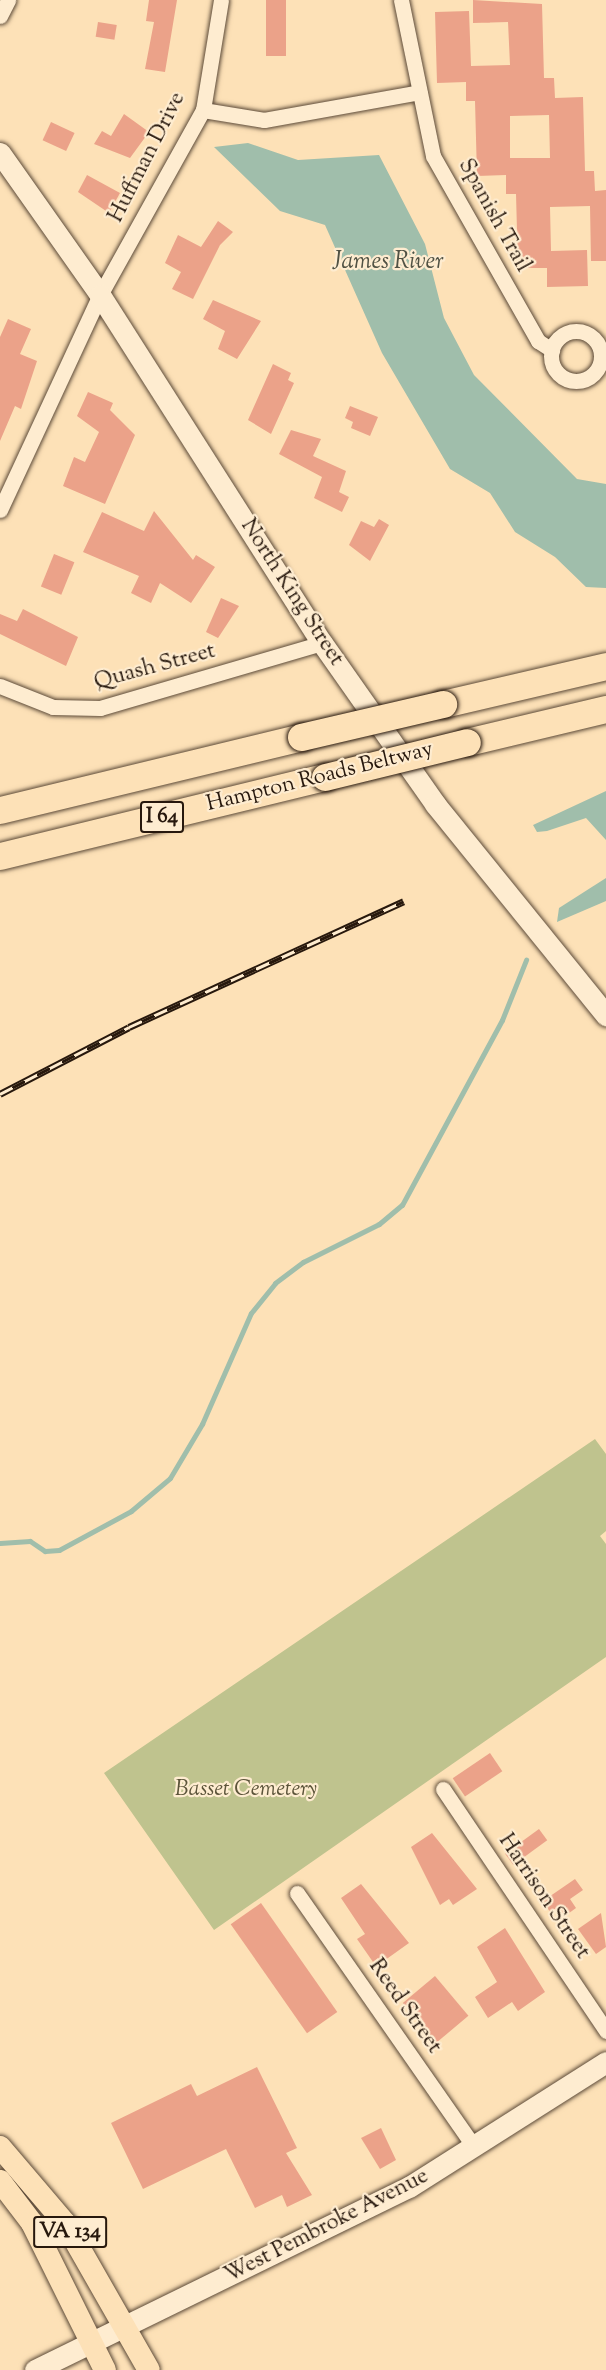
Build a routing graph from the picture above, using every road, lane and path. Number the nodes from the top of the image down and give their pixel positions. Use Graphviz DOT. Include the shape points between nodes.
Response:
graph roads {
  1 [pos="8,0"];
  2 [pos="221,0"];
  3 [pos="401,0"];
  4 [pos="0,16"];
  5 [pos="419,92"];
  6 [pos="203,110"];
  7 [pos="0,153"];
  8 [pos="100,295"];
  9 [pos="552,350"];
  10 [pos="0,510"];
  11 [pos="322,643"];
  12 [pos="606,666"];
  13 [pos="0,686"];
  14 [pos="606,709"];
  15 [pos="0,810"];
  16 [pos="0,856"];
  17 [pos="606,1016"];
  18 [pos="443,1789"];
  19 [pos="297,1893"];
  20 [pos="606,2031"];
  21 [pos="606,2062"];
  22 [pos="474,2147"];
  23 [pos="1,2149"];
  24 [pos="0,2181"];
  25 [pos="125,2326"];
  26 [pos="91,2343"];
  27 [pos="35,2370"];
  28 [pos="105,2370"];
  29 [pos="149,2370"];
  1 -- 4 [label="street"];
  2 -- 6 [label="street, Huffman Drive"];
  3 -- 5 [label="street, Spanish Trail"];
  5 -- 6 [label="street" via="264,120"];
  5 -- 9 [label="street, Spanish Trail" via="433,156 538,341"];
  6 -- 8 [label="street, Huffman Drive"];
  7 -- 8 [label="main road, North King Street"];
  8 -- 10 [label="street, Huffman Drive"];
  8 -- 11 [label="main road, North King Street"];
  11 -- 13 [label="street, Quash Street" via="100,708 53,707"];
  11 -- 17 [label="main road, North King Street" via="435,804"];
  12 -- 15 [label="highway, Hampton Roads Beltway / I 64, bridge"];
  14 -- 16 [label="highway, Hampton Roads Beltway / I 64, bridge"];
  18 -- 20 [label="street, Harrison Street"];
  19 -- 22 [label="street, Reed Street"];
  21 -- 22 [label="main road, West Pembroke Avenue"];
  22 -- 25 [label="main road, West Pembroke Avenue" via="347,2220"];
  23 -- 25 [label="main road, VA 134" via="65,2223"];
  24 -- 26 [label="main road, VA 134" via="32,2223"];
  25 -- 26 [label="main road, West Pembroke Avenue"];
  25 -- 29 [label="main road, VA 134"];
  26 -- 27 [label="main road, West Pembroke Avenue"];
  26 -- 28 [label="main road, VA 134"];
}
